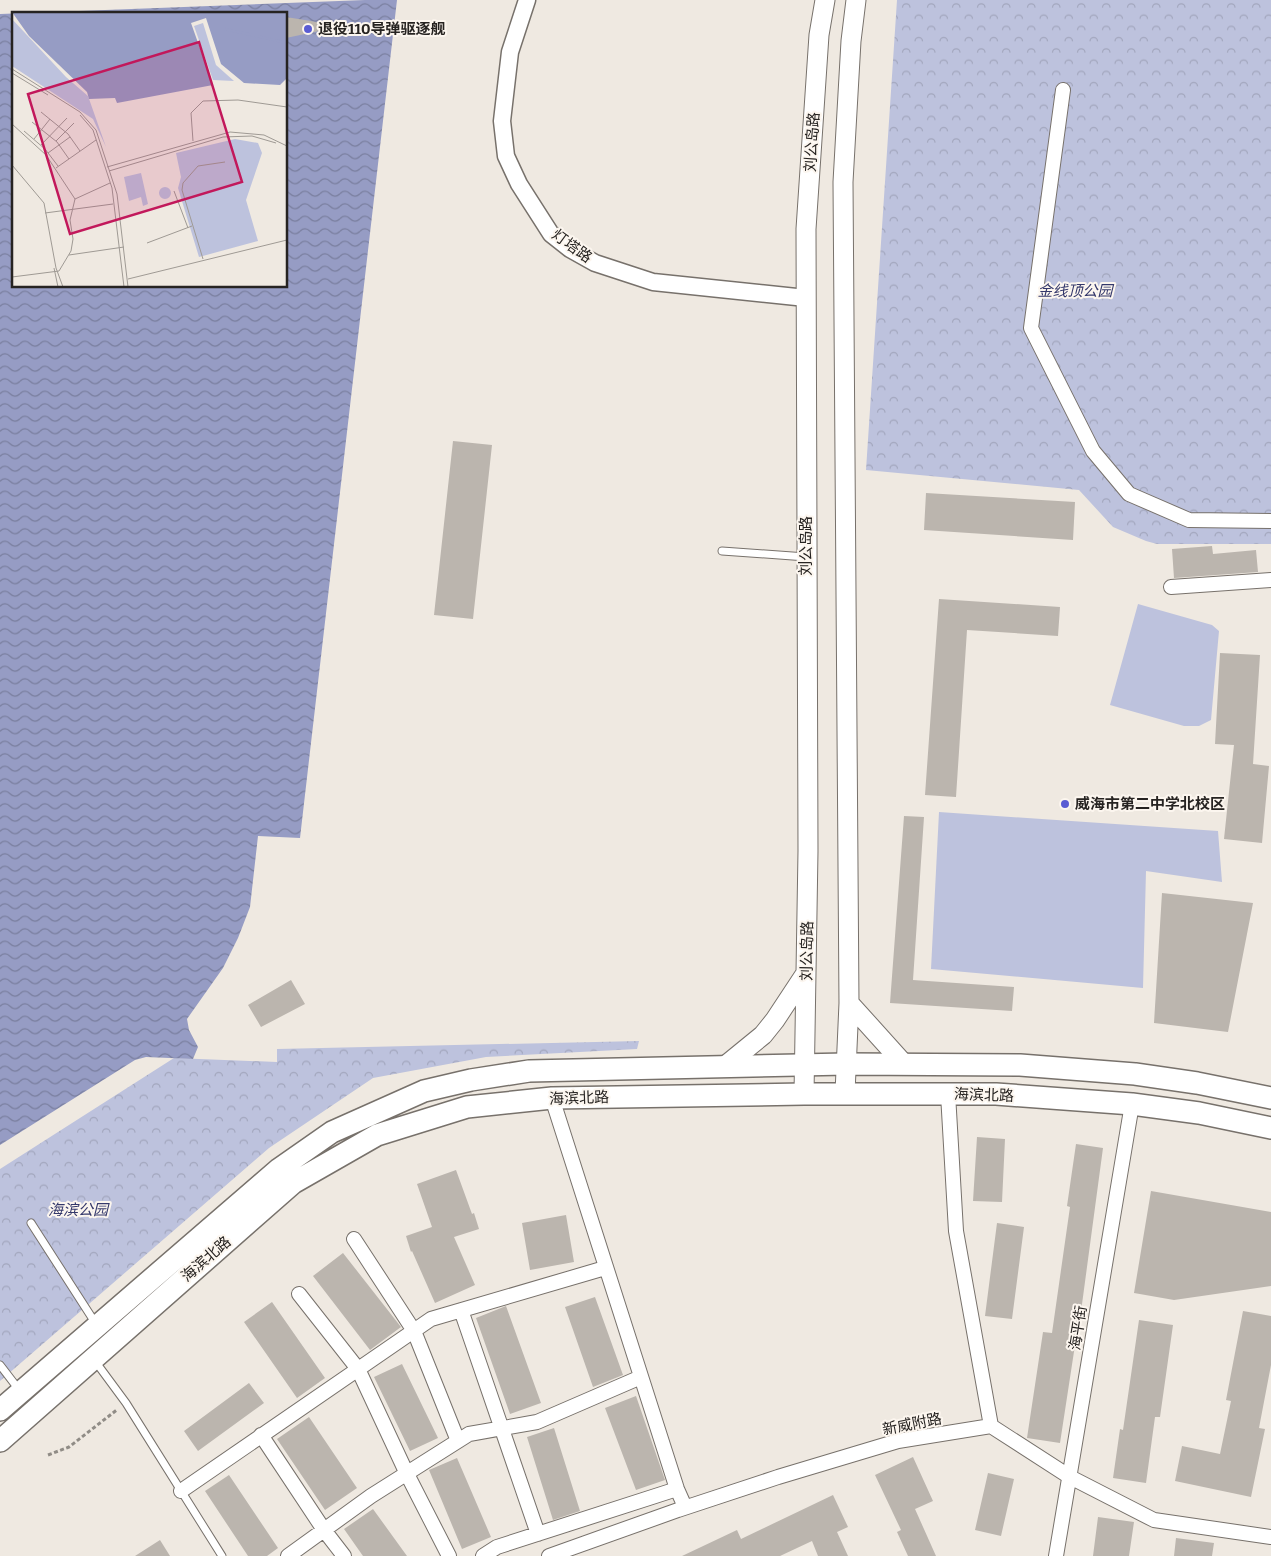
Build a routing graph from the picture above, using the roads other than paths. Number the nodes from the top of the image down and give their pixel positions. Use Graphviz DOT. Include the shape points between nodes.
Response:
graph roads {
  1 [pos="527,0"];
  2 [pos="825,0"];
  3 [pos="856,0"];
  4 [pos="1063,90"];
  5 [pos="806,298"];
  6 [pos="1271,521"];
  7 [pos="722,551"];
  8 [pos="806,557"];
  9 [pos="1271,580"];
  10 [pos="1171,587"];
  11 [pos="807,972"];
  12 [pos="849,1003"];
  13 [pos="846,1064"];
  14 [pos="904,1064"];
  15 [pos="804,1065"];
  16 [pos="725,1066"];
  17 [pos="804,1094"];
  18 [pos="845,1094"];
  19 [pos="948,1094"];
  20 [pos="552,1098"];
  21 [pos="1271,1098"];
  22 [pos="1132,1104"];
  23 [pos="1271,1128"];
  24 [pos="31,1223"];
  25 [pos="354,1239"];
  26 [pos="606,1268"];
  27 [pos="299,1294"];
  28 [pos="460,1310"];
  29 [pos="97,1326"];
  30 [pos="414,1331"];
  31 [pos="93,1358"];
  32 [pos="0,1366"];
  33 [pos="358,1369"];
  34 [pos="641,1377"];
  35 [pos="21,1392"];
  36 [pos="0,1410"];
  37 [pos="991,1426"];
  38 [pos="502,1428"];
  39 [pos="261,1435"];
  40 [pos="0,1441"];
  41 [pos="458,1441"];
  42 [pos="407,1474"];
  43 [pos="1070,1477"];
  44 [pos="677,1489"];
  45 [pos="181,1491"];
  46 [pos="685,1507"];
  47 [pos="324,1530"];
  48 [pos="538,1534"];
  49 [pos="1271,1538"];
  50 [pos="222,1556"];
  51 [pos="288,1556"];
  52 [pos="344,1556"];
  53 [pos="449,1556"];
  54 [pos="483,1556"];
  55 [pos="549,1556"];
  56 [pos="1056,1556"];
  1 -- 5 [label="street, 灯塔路" via="510,52 502,121 506,156 519,184 551,234 595,263 653,282"];
  2 -- 5 [label="main road, 刘公岛路" via="819,35 806,229"];
  3 -- 12 [label="main road" via="843,182"];
  4 -- 6 [label="street" via="1031,328 1093,451 1129,494 1189,520"];
  5 -- 8 [label="main road, 刘公岛路"];
  7 -- 8 [label="lane"];
  8 -- 11 [label="main road, 刘公岛路"];
  9 -- 10 [label="street"];
  11 -- 15 [label="main road, 刘公岛路"];
  11 -- 16 [label="main road" via="763,1035"];
  12 -- 13 [label="main road"];
  12 -- 14 [label="main road"];
  13 -- 14 [label="main road, 海滨北路"];
  13 -- 15 [label="main road, 海滨北路"];
  13 -- 18 [label="main road"];
  14 -- 21 [label="main road, 海滨北路" via="1053,1066 1197,1083"];
  15 -- 16 [label="main road, 海滨北路"];
  15 -- 17 [label="main road, 刘公岛路"];
  16 -- 29 [label="main road, 海滨北路" via="529,1071 424,1090 332,1132 279,1169"];
  17 -- 18 [label="main road, 海滨北路"];
  17 -- 20 [label="main road, 海滨北路"];
  18 -- 19 [label="main road, 海滨北路"];
  19 -- 22 [label="main road, 海滨北路" via="996,1094"];
  19 -- 37 [label="street" via="956,1231"];
  20 -- 26 [label="street"];
  20 -- 31 [label="main road, 海滨北路" via="467,1107 377,1135 293,1182"];
  22 -- 23 [label="main road, 海滨北路"];
  22 -- 43 [label="street, 海平街"];
  24 -- 29 [label="lane"];
  25 -- 30 [label="street"];
  26 -- 28 [label="street"];
  26 -- 34 [label="street"];
  27 -- 33 [label="street"];
  28 -- 30 [label="street" via="431,1319"];
  28 -- 38 [label="street"];
  29 -- 35 [label="main road, 海滨北路"];
  30 -- 33 [label="street"];
  30 -- 41 [label="street"];
  31 -- 40 [label="main road, 海滨北路"];
  31 -- 45 [label="lane" via="126,1403"];
  32 -- 35 [label="lane"];
  33 -- 39 [label="street"];
  33 -- 42 [label="street"];
  34 -- 38 [label="street" via="537,1422"];
  34 -- 44 [label="street"];
  35 -- 36 [label="main road, 海滨北路"];
  37 -- 43 [label="street"];
  37 -- 46 [label="street, 新威附路" via="898,1441"];
  38 -- 41 [label="street" via="469,1434"];
  38 -- 48 [label="street"];
  39 -- 45 [label="street"];
  39 -- 47 [label="street"];
  41 -- 42 [label="street"];
  42 -- 47 [label="street"];
  42 -- 53 [label="street"];
  43 -- 49 [label="street" via="1154,1520"];
  43 -- 56 [label="street, 海平街"];
  44 -- 46 [label="street"];
  44 -- 48 [label="street"];
  45 -- 50 [label="lane"];
  46 -- 55 [label="street, 新威附路"];
  47 -- 51 [label="street"];
  47 -- 52 [label="street"];
  48 -- 54 [label="street" via="497,1547"];
}
